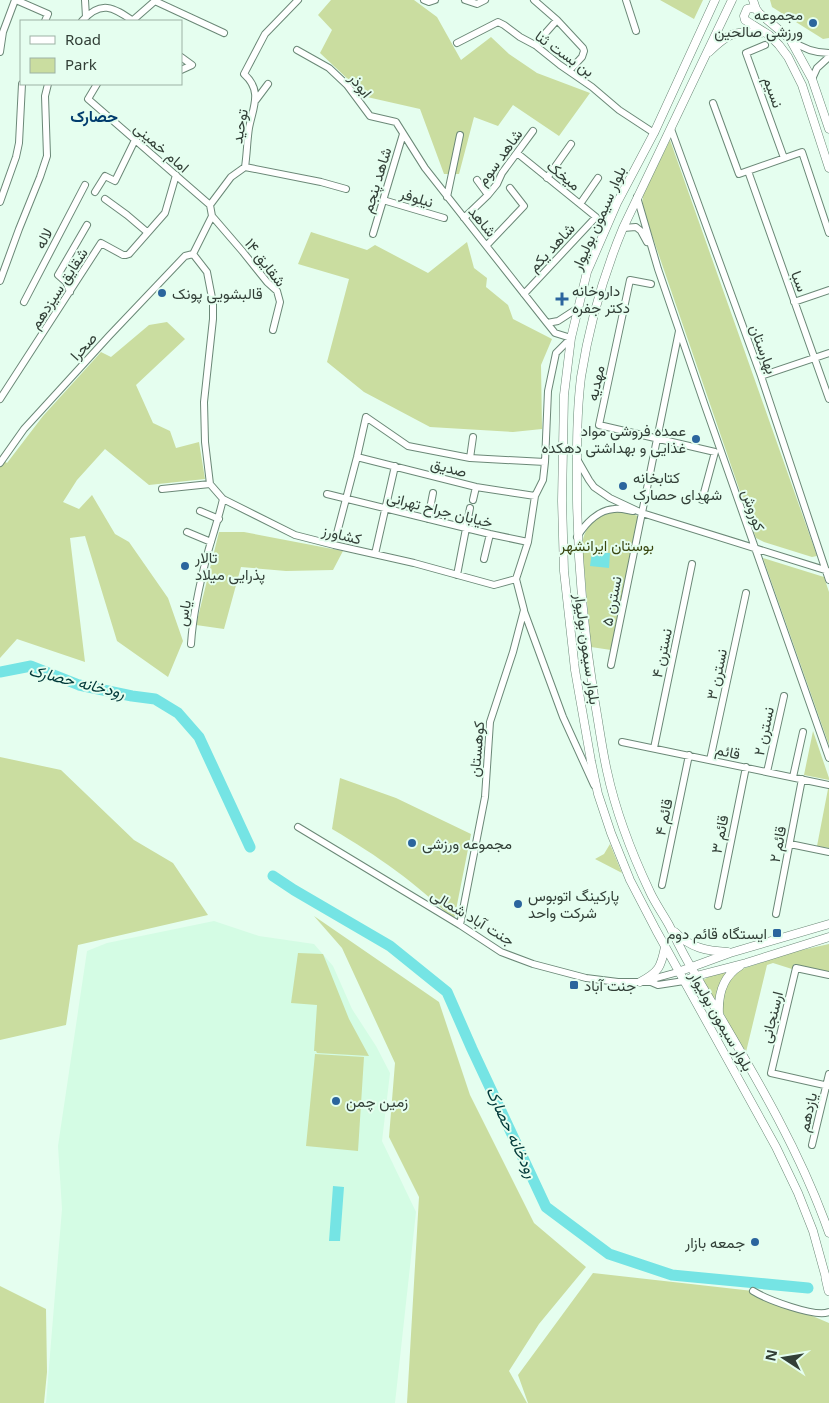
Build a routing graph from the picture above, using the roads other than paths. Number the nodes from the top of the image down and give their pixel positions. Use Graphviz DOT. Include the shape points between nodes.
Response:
graph roads {
  1 [pos="15,0"];
  2 [pos="84,0"];
  3 [pos="298,0"];
  4 [pos="424,0"];
  5 [pos="435,0"];
  6 [pos="465,0"];
  7 [pos="485,0"];
  8 [pos="534,0"];
  9 [pos="626,0"];
  10 [pos="715,0"];
  11 [pos="732,0"];
  12 [pos="754,0"];
  13 [pos="155,1"];
  14 [pos="756,9"];
  15 [pos="84,19"];
  16 [pos="45,20"];
  17 [pos="131,20"];
  18 [pos="133,20"];
  19 [pos="557,20"];
  20 [pos="636,31"];
  21 [pos="224,33"];
  22 [pos="764,33"];
  23 [pos="790,39"];
  24 [pos="457,43"];
  25 [pos="535,45"];
  26 [pos="764,45"];
  27 [pos="297,50"];
  28 [pos="0,52"];
  29 [pos="829,53"];
  30 [pos="706,55"];
  31 [pos="829,57"];
  32 [pos="182,58"];
  33 [pos="182,70"];
  34 [pos="569,71"];
  35 [pos="812,79"];
  36 [pos="268,84"];
  37 [pos="22,85"];
  38 [pos="48,85"];
  39 [pos="95,85"];
  40 [pos="256,100"];
  41 [pos="713,103"];
  42 [pos="671,129"];
  43 [pos="829,129"];
  44 [pos="533,131"];
  45 [pos="654,133"];
  46 [pos="403,134"];
  47 [pos="460,136"];
  48 [pos="135,140"];
  49 [pos="571,144"];
  50 [pos="517,153"];
  51 [pos="784,158"];
  52 [pos="245,167"];
  53 [pos="829,168"];
  54 [pos="748,171"];
  55 [pos="176,175"];
  56 [pos="547,178"];
  57 [pos="598,178"];
  58 [pos="477,180"];
  59 [pos="85,185"];
  60 [pos="510,188"];
  61 [pos="346,189"];
  62 [pos="95,192"];
  63 [pos="488,195"];
  64 [pos="637,197"];
  65 [pos="447,198"];
  66 [pos="105,200"];
  67 [pos="383,200"];
  68 [pos="0,202"];
  69 [pos="580,204"];
  70 [pos="210,205"];
  71 [pos="212,216"];
  72 [pos="596,217"];
  73 [pos="444,218"];
  74 [pos="464,218"];
  75 [pos="87,225"];
  76 [pos="623,228"];
  77 [pos="147,232"];
  78 [pos="829,233"];
  79 [pos="373,234"];
  80 [pos="486,245"];
  81 [pos="193,254"];
  82 [pos="658,269"];
  83 [pos="0,280"];
  84 [pos="651,284"];
  85 [pos="829,290"];
  86 [pos="70,292"];
  87 [pos="524,294"];
  88 [pos="24,302"];
  89 [pos="794,302"];
  90 [pos="578,308"];
  91 [pos="547,323"];
  92 [pos="272,330"];
  93 [pos="680,330"];
  94 [pos="571,338"];
  95 [pos="829,353"];
  96 [pos="814,358"];
  97 [pos="761,376"];
  98 [pos="0,399"];
  99 [pos="829,399"];
  100 [pos="473,437"];
  101 [pos="658,439"];
  102 [pos="357,457"];
  103 [pos="470,458"];
  104 [pos="576,459"];
  105 [pos="546,462"];
  106 [pos="0,463"];
  107 [pos="395,466"];
  108 [pos="210,484"];
  109 [pos="476,487"];
  110 [pos="162,489"];
  111 [pos="433,493"];
  112 [pos="327,494"];
  113 [pos="535,496"];
  114 [pos="223,499"];
  115 [pos="346,499"];
  116 [pos="473,500"];
  117 [pos="702,500"];
  118 [pos="385,508"];
  119 [pos="470,508"];
  120 [pos="200,511"];
  121 [pos="642,512"];
  122 [pos="218,519"];
  123 [pos="428,519"];
  124 [pos="466,528"];
  125 [pos="187,532"];
  126 [pos="490,534"];
  127 [pos="336,537"];
  128 [pos="577,537"];
  129 [pos="211,542"];
  130 [pos="528,542"];
  131 [pos="754,548"];
  132 [pos="375,554"];
  133 [pos="484,559"];
  134 [pos="692,564"];
  135 [pos="827,571"];
  136 [pos="457,575"];
  137 [pos="516,579"];
  138 [pos="829,580"];
  139 [pos="746,593"];
  140 [pos="524,610"];
  141 [pos="191,644"];
  142 [pos="611,665"];
  143 [pos="784,696"];
  144 [pos="803,732"];
  145 [pos="622,742"];
  146 [pos="654,748"];
  147 [pos="689,755"];
  148 [pos="829,758"];
  149 [pos="710,760"];
  150 [pos="746,767"];
  151 [pos="767,772"];
  152 [pos="793,777"];
  153 [pos="802,779"];
  154 [pos="829,785"];
  155 [pos="598,794"];
  156 [pos="298,827"];
  157 [pos="790,844"];
  158 [pos="829,852"];
  159 [pos="662,884"];
  160 [pos="718,906"];
  161 [pos="776,914"];
  162 [pos="829,924"];
  163 [pos="460,925"];
  164 [pos="669,925"];
  165 [pos="829,938"];
  166 [pos="665,947"];
  167 [pos="730,953"];
  168 [pos="746,962"];
  169 [pos="691,967"];
  170 [pos="678,972"];
  171 [pos="829,975"];
  172 [pos="696,976"];
  173 [pos="684,981"];
  174 [pos="640,982"];
  175 [pos="651,982"];
  176 [pos="720,1016"];
  177 [pos="829,1074"];
  178 [pos="828,1086"];
  179 [pos="812,1145"];
  180 [pos="829,1233"];
  181 [pos="828,1280"];
  182 [pos="752,1291"];
  183 [pos="829,1291"];
  184 [pos="829,1312"];
  1 -- 16 [label="street" via="48,14"];
  1 -- 28 [label="street" via="2,32"];
  2 -- 15 [label="street"];
  3 -- 40 [label="street, توحید" via="265,34 244,74 253,84"];
  4 -- 5 [label="street"];
  6 -- 7 [label="street" via="477,4"];
  8 -- 19 [label="street"];
  9 -- 20 [label="street"];
  10 -- 45 [label="main road, بلوار سیمون بولیوار"];
  11 -- 30 [label="main road, بلوار سیمون بولیوار"];
  12 -- 14 [label="main road"];
  13 -- 18 [label="street"];
  13 -- 21 [label="street"];
  14 -- 22 [label="main road" via="747,9 744,16"];
  14 -- 23 [label="main road"];
  15 -- 17 [label="street" via="97,10 112,8"];
  19 -- 25 [label="street"];
  19 -- 34 [label="street" via="584,51"];
  22 -- 30 [label="main road" via="746,31 732,34"];
  22 -- 53 [label="main road" via="788,56 802,85"];
  23 -- 29 [label="street" via="802,48"];
  23 -- 35 [label="main road"];
  24 -- 25 [label="street, بن بست ثنا" via="498,22"];
  25 -- 34 [label="street, بن بست ثنا"];
  26 -- 51 [label="street, نسیم" via="746,52"];
  27 -- 46 [label="street, ابوذر" via="329,68 347,84 370,116 396,122"];
  30 -- 42 [label="main road, بلوار سیمون بولیوار"];
  31 -- 35 [label="street" via="817,68"];
  32 -- 33 [label="street" via="192,65"];
  34 -- 45 [label="street, بن بست ثنا"];
  35 -- 43 [label="main road"];
  36 -- 40 [label="street"];
  37 -- 68 [label="street" via="19,144"];
  38 -- 83 [label="street" via="45,96 47,156"];
  39 -- 48 [label="street, امام خمینی" via="88,99"];
  40 -- 52 [label="street, توحید"];
  41 -- 54 [label="street" via="739,174"];
  42 -- 64 [label="main road, بلوار سیمون بولیوار"];
  42 -- 97 [label="street, بهارستان"];
  44 -- 50 [label="street, شاهد سوم"];
  45 -- 90 [label="main road, بلوار سیمون بولیوار" via="617,202 587,272"];
  46 -- 65 [label="street, شاهد"];
  46 -- 67 [label="street, شاهد پنجم"];
  47 -- 65 [label="street"];
  48 -- 55 [label="street, امام خمینی"];
  48 -- 62 [label="street" via="115,181 105,176"];
  49 -- 56 [label="street"];
  50 -- 56 [label="street, میخک"];
  50 -- 63 [label="street, شاهد سوم"];
  51 -- 54 [label="street"];
  51 -- 78 [label="street" via="802,152"];
  52 -- 61 [label="street"];
  52 -- 70 [label="street, توحید" via="232,177"];
  54 -- 89 [label="street, سبا"];
  55 -- 70 [label="street, امام خمینی"];
  55 -- 77 [label="street, شقایق سیزدهم" via="165,213"];
  56 -- 69 [label="street, میخک"];
  57 -- 69 [label="street"];
  58 -- 63 [label="street"];
  59 -- 88 [label="street, لاله"];
  60 -- 80 [label="street" via="524,206"];
  63 -- 74 [label="street, شاهد سوم"];
  64 -- 76 [label="main road, بلوار سیمون بولیوار"];
  64 -- 82 [label="street"];
  65 -- 74 [label="street, شاهد"];
  66 -- 77 [label="street"];
  67 -- 73 [label="street, نیلوفر"];
  67 -- 79 [label="street, شاهد پنجم"];
  69 -- 72 [label="street, میخک"];
  70 -- 71 [label="street"];
  71 -- 81 [label="street"];
  71 -- 92 [label="street, شقایق ۱۴" via="277,291 280,302"];
  72 -- 87 [label="street, شاهد یکم"];
  74 -- 80 [label="street, شاهد"];
  75 -- 86 [label="street" via="58,275"];
  76 -- 82 [label="street" via="636,227 641,231"];
  76 -- 104 [label="main road, بلوار سیمون بولیوار" via="594,313 581,378"];
  77 -- 86 [label="street, شقایق سیزدهم" via="126,255 101,243"];
  80 -- 87 [label="street, شاهد"];
  81 -- 106 [label="street, صحرا" via="186,256 109,336 24,429"];
  81 -- 108 [label="street" via="207,272 213,303 204,402"];
  82 -- 93 [label="street, کوروش"];
  84 -- 101 [label="street, مهدیه" via="630,280 599,426"];
  85 -- 89 [label="street"];
  86 -- 98 [label="street, شقایق سیزدهم"];
  87 -- 91 [label="street, شاهد"];
  89 -- 96 [label="street, سبا"];
  90 -- 91 [label="street" via="558,321"];
  90 -- 94 [label="main road, بلوار سیمون بولیوار"];
  91 -- 94 [label="street, شاهد" via="555,333"];
  93 -- 101 [label="street, نسترن ۵"];
  93 -- 131 [label="street, کوروش"];
  94 -- 105 [label="street" via="556,353 548,391"];
  94 -- 155 [label="main road, بلوار سیمون بولیوار" via="564,412 564,571 575,670"];
  95 -- 96 [label="street"];
  96 -- 97 [label="street"];
  96 -- 99 [label="street, سبا"];
  97 -- 135 [label="street, بهارستان"];
  100 -- 103 [label="street"];
  101 -- 117 [label="street, مهدیه" via="715,452"];
  101 -- 121 [label="street, نسترن ۵"];
  102 -- 103 [label="street" via="366,417 408,446"];
  102 -- 107 [label="street, صدیق"];
  102 -- 115 [label="street"];
  103 -- 105 [label="street"];
  104 -- 121 [label="street" via="601,493"];
  104 -- 128 [label="main road, بلوار سیمون بولیوار"];
  105 -- 113 [label="street" via="543,480"];
  107 -- 109 [label="street, صدیق"];
  107 -- 118 [label="street"];
  108 -- 110 [label="street"];
  108 -- 114 [label="street, کشاورز"];
  109 -- 113 [label="street, صدیق"];
  109 -- 116 [label="street"];
  111 -- 123 [label="street"];
  112 -- 115 [label="street, خیابان جراح تهرانی"];
  113 -- 130 [label="street"];
  114 -- 122 [label="street, یاس"];
  114 -- 132 [label="street, کشاورز" via="296,535"];
  115 -- 118 [label="street, خیابان جراح تهرانی"];
  115 -- 127 [label="street"];
  118 -- 123 [label="street, خیابان جراح تهرانی"];
  118 -- 132 [label="street"];
  119 -- 124 [label="street"];
  120 -- 122 [label="street"];
  121 -- 128 [label="street" via="615,508 602,512"];
  121 -- 131 [label="street"];
  121 -- 142 [label="street, نسترن ۵"];
  122 -- 129 [label="street, یاس"];
  123 -- 124 [label="street, خیابان جراح تهرانی"];
  124 -- 126 [label="street, خیابان جراح تهرانی"];
  124 -- 136 [label="street"];
  125 -- 129 [label="street"];
  126 -- 130 [label="street, خیابان جراح تهرانی"];
  126 -- 133 [label="street"];
  128 -- 164 [label="main road, بلوار سیمون بولیوار" via="586,641 607,772 636,862"];
  129 -- 141 [label="street, یاس"];
  130 -- 137 [label="street"];
  131 -- 135 [label="street"];
  131 -- 148 [label="street, کوروش"];
  132 -- 136 [label="street, کشاورز"];
  134 -- 146 [label="street, نسترن ۴"];
  135 -- 138 [label="street, بهارستان"];
  136 -- 137 [label="street, کشاورز" via="494,585"];
  137 -- 140 [label="street, کوهستان"];
  139 -- 149 [label="street, نسترن ۳"];
  140 -- 155 [label="street" via="563,718"];
  140 -- 163 [label="street, کوهستان" via="490,722 485,796"];
  143 -- 151 [label="street, نسترن ۲"];
  144 -- 152 [label="street"];
  145 -- 146 [label="street, قائم"];
  146 -- 147 [label="street, قائم"];
  147 -- 149 [label="street, قائم"];
  147 -- 159 [label="street, قائم ۴"];
  149 -- 150 [label="street, قائم"];
  150 -- 151 [label="street, قائم"];
  150 -- 160 [label="street, قائم ۳"];
  151 -- 152 [label="street, قائم"];
  152 -- 153 [label="street, قائم"];
  153 -- 154 [label="street, قائم"];
  153 -- 157 [label="street, قائم ۲"];
  155 -- 166 [label="main road, بلوار سیمون بولیوار" via="630,880"];
  156 -- 163 [label="street, جنت آباد شمالی"];
  157 -- 158 [label="street"];
  157 -- 161 [label="street, قائم ۲"];
  162 -- 167 [label="main road, جنت آباد شمالی"];
  163 -- 174 [label="street, جنت آباد شمالی" via="501,952 533,964 586,978"];
  164 -- 167 [label="main road" via="680,938 695,947"];
  164 -- 169 [label="main road, بلوار سیمون بولیوار"];
  165 -- 168 [label="main road, جنت آباد شمالی"];
  166 -- 170 [label="main road, بلوار سیمون بولیوار"];
  166 -- 174 [label="main road" via="661,966"];
  167 -- 169 [label="main road, جنت آباد شمالی"];
  168 -- 172 [label="main road, جنت آباد شمالی"];
  168 -- 176 [label="main road" via="730,974 721,988"];
  169 -- 170 [label="main road, جنت آباد شمالی"];
  169 -- 172 [label="main road, بلوار سیمون بولیوار"];
  170 -- 173 [label="main road, بلوار سیمون بولیوار"];
  170 -- 175 [label="street, جنت آباد شمالی"];
  171 -- 178 [label="street, ارسنجانی" via="796,968 771,1072"];
  172 -- 173 [label="main road, جنت آباد شمالی"];
  172 -- 176 [label="main road, بلوار سیمون بولیوار"];
  173 -- 175 [label="street, جنت آباد شمالی" via="658,985"];
  173 -- 181 [label="main road, بلوار سیمون بولیوار" via="780,1155 813,1231"];
  174 -- 175 [label="street, جنت آباد شمالی"];
  176 -- 180 [label="main road, بلوار سیمون بولیوار" via="790,1143"];
  177 -- 178 [label="street, یازدهم"];
  178 -- 179 [label="street, یازدهم"];
  181 -- 183 [label="highway"];
  182 -- 184 [label="street" via="794,1307 824,1314"];
}
